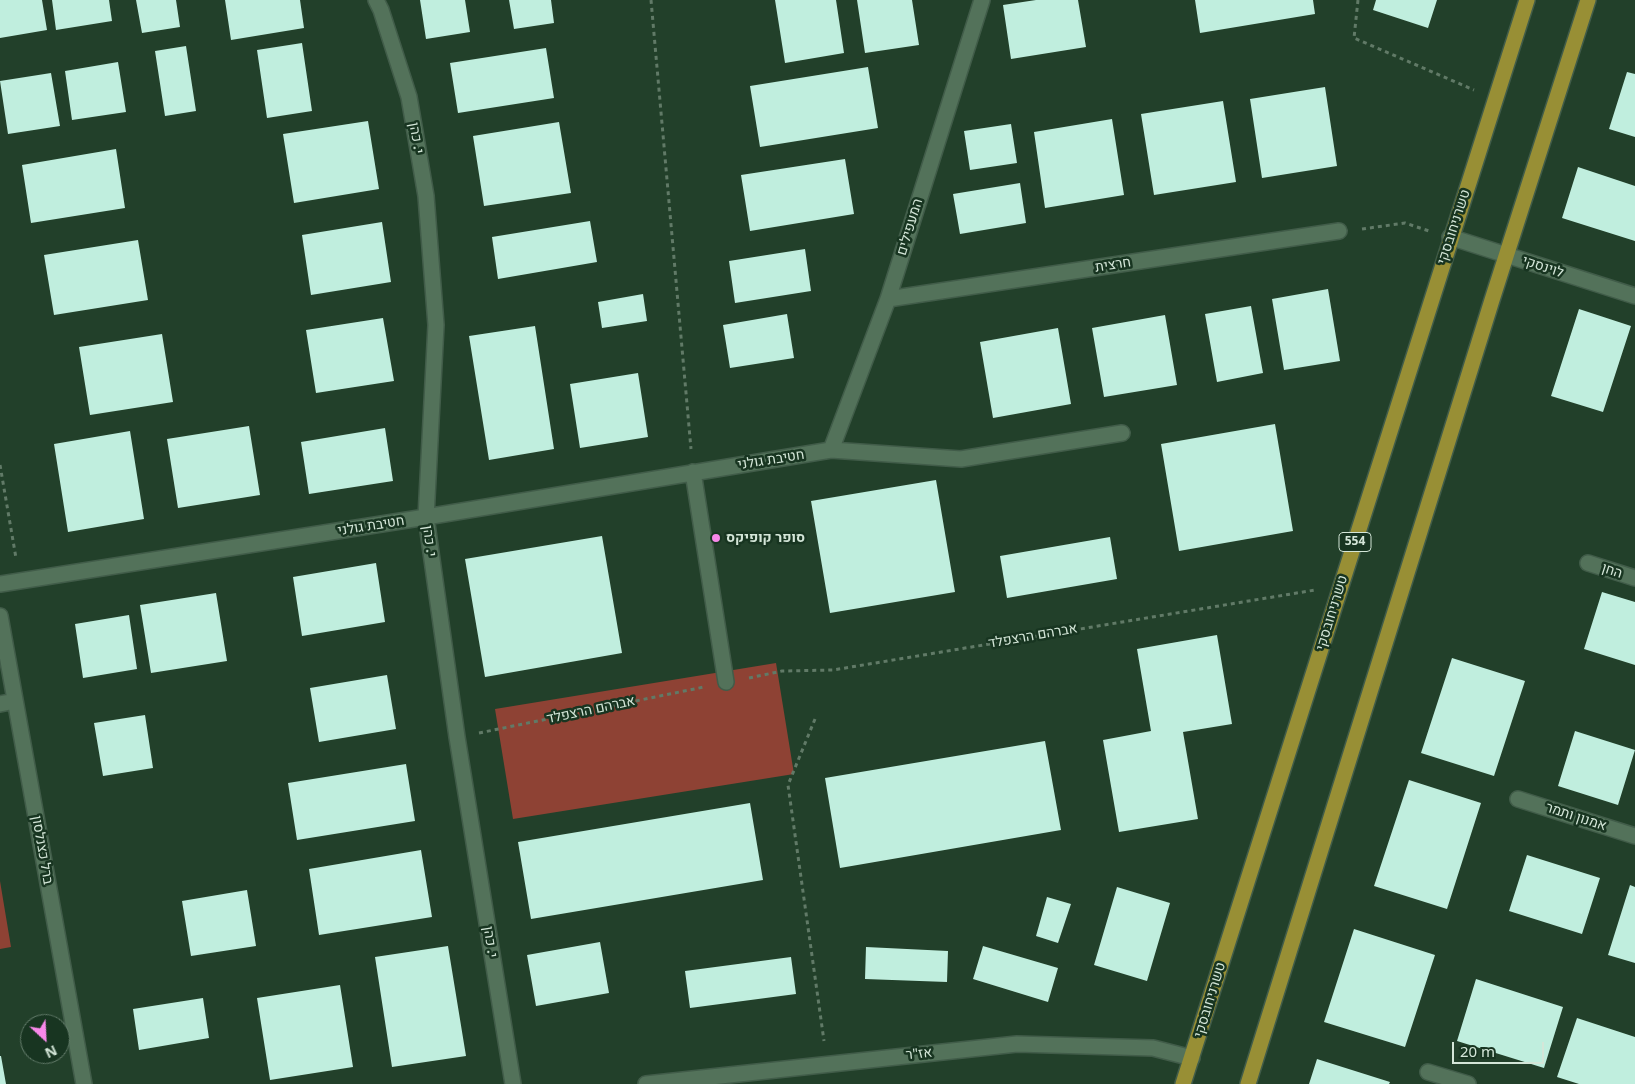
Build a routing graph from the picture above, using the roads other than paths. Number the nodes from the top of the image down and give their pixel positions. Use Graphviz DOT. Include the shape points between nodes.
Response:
graph roads {
  1 [pos="376,0"];
  2 [pos="982,0"];
  3 [pos="1527,0"];
  4 [pos="1588,0"];
  5 [pos="1339,231"];
  6 [pos="1450,237"];
  7 [pos="1506,255"];
  8 [pos="1635,296"];
  9 [pos="888,299"];
  10 [pos="1122,432"];
  11 [pos="830,450"];
  12 [pos="693,472"];
  13 [pos="426,518"];
  14 [pos="1588,563"];
  15 [pos="1635,578"];
  16 [pos="0,584"];
  17 [pos="0,616"];
  18 [pos="726,682"];
  19 [pos="16,701"];
  20 [pos="0,704"];
  21 [pos="1518,799"];
  22 [pos="1635,836"];
  23 [pos="1192,1058"];
  24 [pos="1428,1072"];
  25 [pos="84,1084"];
  26 [pos="513,1084"];
  27 [pos="646,1084"];
  28 [pos="1183,1084"];
  29 [pos="1248,1084"];
  30 [pos="1468,1084"];
  1 -- 13 [label="street, י. כהן" via="410,97 426,196 436,326"];
  2 -- 9 [label="street, המעפילים"];
  3 -- 6 [label="main road, טשרניחובסקי / 554"];
  4 -- 7 [label="main road"];
  5 -- 9 [label="street, חרצית"];
  6 -- 7 [label="street, לוינסקי"];
  6 -- 23 [label="main road, טשרניחובסקי / 554"];
  7 -- 8 [label="street, לוינסקי"];
  7 -- 29 [label="main road"];
  9 -- 11 [label="street, המעפילים"];
  10 -- 11 [label="street, חטיבת גולני" via="961,459"];
  11 -- 12 [label="street, חטיבת גולני"];
  12 -- 13 [label="street, חטיבת גולני"];
  12 -- 18 [label="street"];
  13 -- 16 [label="street, חטיבת גולני"];
  13 -- 26 [label="street, י. כהן" via="457,737"];
  14 -- 15 [label="street, החן"];
  17 -- 19 [label="street, ברל כצנלסון"];
  19 -- 20 [label="street"];
  19 -- 25 [label="street, ברל כצנלסון"];
  21 -- 22 [label="street, אמנון ותמר"];
  23 -- 27 [label="street, אז\"ר" via="1153,1048 1017,1044"];
  23 -- 28 [label="main road, טשרניחובסקי / 554"];
  24 -- 30 [label="street"];
}
